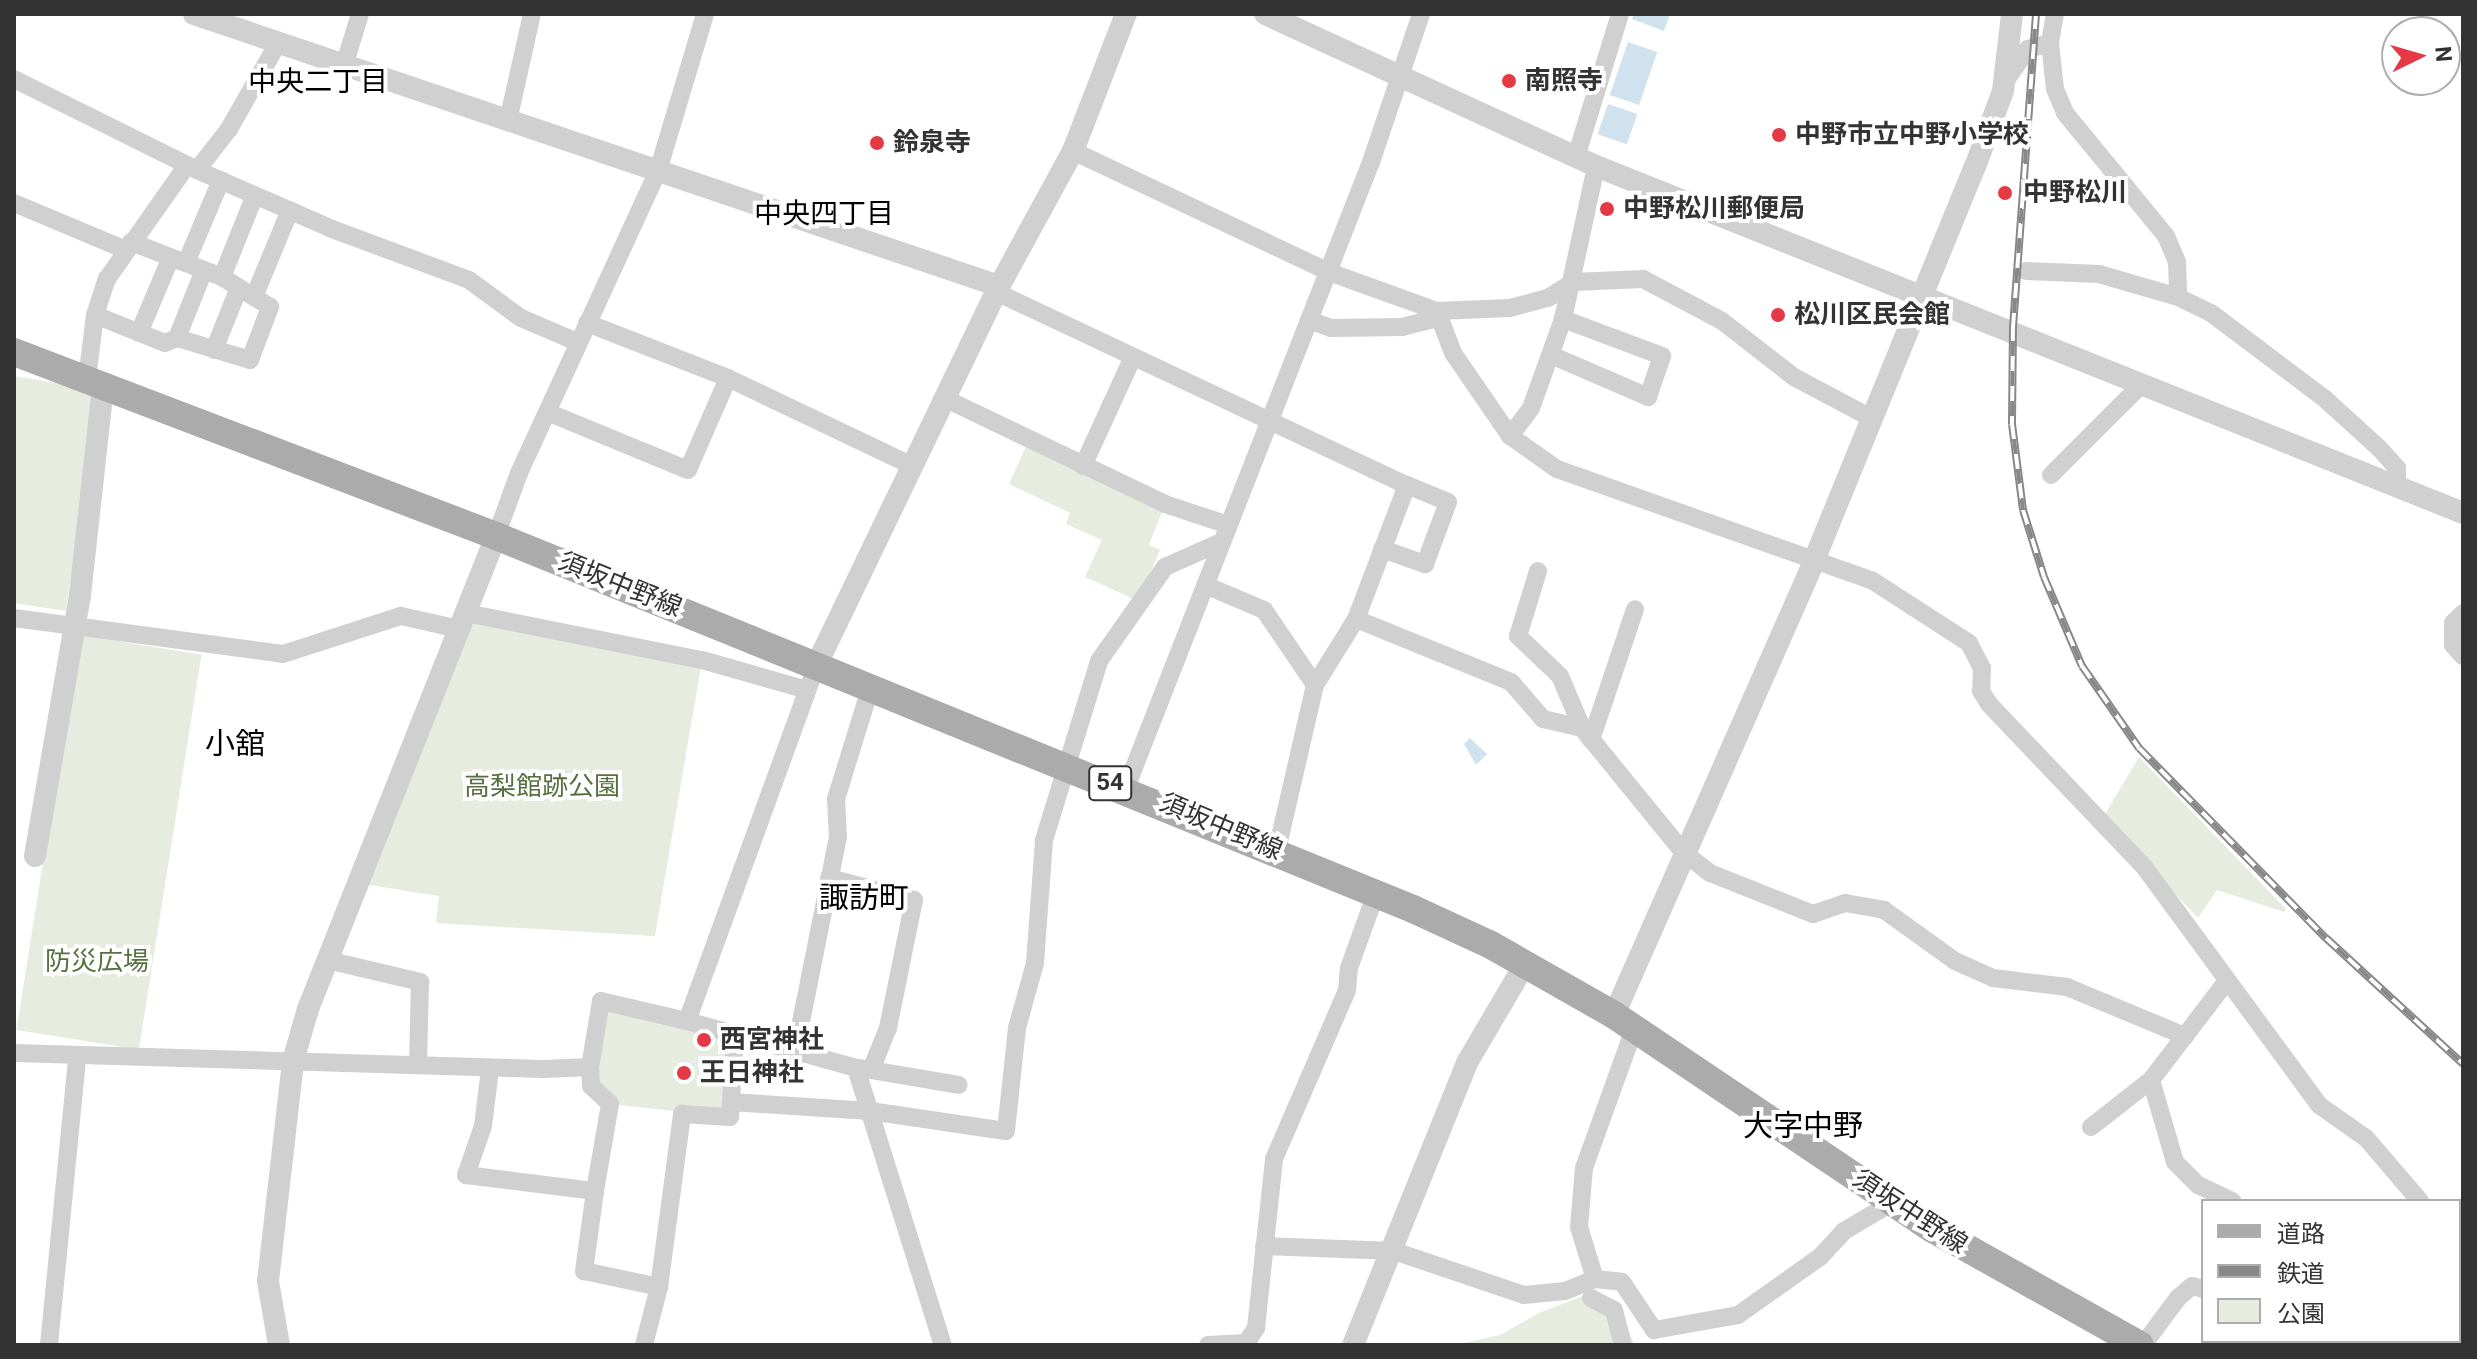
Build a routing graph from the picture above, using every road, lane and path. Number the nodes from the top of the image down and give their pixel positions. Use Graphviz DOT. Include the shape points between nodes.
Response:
graph roads {
  1 [pos="194,14"];
  2 [pos="360,14"];
  3 [pos="532,14"];
  4 [pos="705,14"];
  5 [pos="1126,14"];
  6 [pos="1265,14"];
  7 [pos="1421,14"];
  8 [pos="2012,14"];
  9 [pos="2055,14"];
  10 [pos="1618,15"];
  11 [pos="278,43"];
  12 [pos="2050,43"];
  13 [pos="344,66"];
  14 [pos="1402,73"];
  15 [pos="14,79"];
  16 [pos="2006,80"];
  17 [pos="508,121"];
  18 [pos="1073,151"];
  19 [pos="1586,161"];
  20 [pos="192,167"];
  21 [pos="658,171"];
  22 [pos="221,180"];
  23 [pos="255,195"];
  24 [pos="14,203"];
  25 [pos="290,210"];
  26 [pos="128,246"];
  27 [pos="179,260"];
  28 [pos="204,270"];
  29 [pos="2026,271"];
  30 [pos="1329,272"];
  31 [pos="222,277"];
  32 [pos="1574,282"];
  33 [pos="998,289"];
  34 [pos="246,294"];
  35 [pos="1922,296"];
  36 [pos="2178,297"];
  37 [pos="1437,314"];
  38 [pos="95,315"];
  39 [pos="1563,319"];
  40 [pos="1309,320"];
  41 [pos="587,323"];
  42 [pos="139,333"];
  43 [pos="177,338"];
  44 [pos="577,342"];
  45 [pos="214,350"];
  46 [pos="14,352"];
  47 [pos="1551,355"];
  48 [pos="1133,357"];
  49 [pos="728,378"];
  50 [pos="95,383"];
  51 [pos="2140,386"];
  52 [pos="944,398"];
  53 [pos="547,412"];
  54 [pos="1873,419"];
  55 [pos="1269,423"];
  56 [pos="1510,436"];
  57 [pos="910,465"];
  58 [pos="1083,466"];
  59 [pos="2051,475"];
  60 [pos="1407,485"];
  61 [pos="2397,487"];
  62 [pos="2463,513"];
  63 [pos="1224,534"];
  64 [pos="496,536"];
  65 [pos="1382,549"];
  66 [pos="1813,563"];
  67 [pos="1538,571"];
  68 [pos="1205,585"];
  69 [pos="1635,609"];
  70 [pos="2463,613"];
  71 [pos="14,618"];
  72 [pos="1356,619"];
  73 [pos="462,621"];
  74 [pos="75,626"];
  75 [pos="2463,656"];
  76 [pos="812,677"];
  77 [pos="1315,685"];
  78 [pos="871,686"];
  79 [pos="1586,734"];
  80 [pos="1064,767"];
  81 [pos="1126,788"];
  82 [pos="1277,850"];
  83 [pos="1683,852"];
  84 [pos="35,856"];
  85 [pos="829,878"];
  86 [pos="1376,893"];
  87 [pos="327,960"];
  88 [pos="1525,964"];
  89 [pos="2227,981"];
  90 [pos="687,1021"];
  91 [pos="1624,1022"];
  92 [pos="735,1035"];
  93 [pos="2185,1036"];
  94 [pos="795,1052"];
  95 [pos="14,1053"];
  96 [pos="77,1059"];
  97 [pos="293,1061"];
  98 [pos="418,1064"];
  99 [pos="590,1067"];
  100 [pos="490,1069"];
  101 [pos="864,1069"];
  102 [pos="2151,1080"];
  103 [pos="959,1085"];
  104 [pos="731,1102"];
  105 [pos="870,1111"];
  106 [pos="2091,1127"];
  107 [pos="595,1191"];
  108 [pos="2416,1196"];
  109 [pos="2228,1199"];
  110 [pos="1893,1202"];
  111 [pos="1264,1246"];
  112 [pos="1394,1251"];
  113 [pos="1595,1279"];
  114 [pos="659,1287"];
  115 [pos="2201,1288"];
  116 [pos="1591,1298"];
  117 [pos="1652,1337"];
  118 [pos="49,1345"];
  119 [pos="279,1345"];
  120 [pos="644,1345"];
  121 [pos="943,1345"];
  122 [pos="1208,1345"];
  123 [pos="1353,1345"];
  124 [pos="1623,1345"];
  125 [pos="2142,1345"];
  1 -- 11 [label="street"];
  2 -- 13 [label="street"];
  3 -- 17 [label="street"];
  4 -- 21 [label="street"];
  5 -- 18 [label="street"];
  6 -- 14 [label="street"];
  7 -- 14 [label="street"];
  8 -- 16 [label="street"];
  9 -- 12 [label="street"];
  10 -- 19 [label="street"];
  11 -- 13 [label="street"];
  11 -- 20 [label="street" via="229,129"];
  12 -- 16 [label="street" via="2028,49"];
  12 -- 36 [label="street" via="2055,89 2065,113 2166,236 2177,262"];
  13 -- 17 [label="street"];
  14 -- 19 [label="street" via="1484,118"];
  14 -- 30 [label="street"];
  15 -- 20 [label="street"];
  16 -- 35 [label="street"];
  17 -- 21 [label="street"];
  18 -- 30 [label="street"];
  18 -- 33 [label="street"];
  19 -- 32 [label="street"];
  19 -- 35 [label="street"];
  20 -- 22 [label="street"];
  20 -- 26 [label="street"];
  21 -- 33 [label="street"];
  21 -- 41 [label="street"];
  22 -- 23 [label="street"];
  22 -- 27 [label="street"];
  23 -- 25 [label="street"];
  23 -- 31 [label="street"];
  24 -- 26 [label="street"];
  25 -- 34 [label="street"];
  25 -- 44 [label="street" via="469,280 521,318"];
  26 -- 27 [label="street"];
  26 -- 38 [label="street" via="107,279"];
  27 -- 28 [label="street"];
  27 -- 42 [label="street"];
  28 -- 31 [label="street"];
  28 -- 43 [label="street"];
  29 -- 36 [label="street" via="2099,274"];
  30 -- 37 [label="street"];
  30 -- 40 [label="street"];
  31 -- 34 [label="street"];
  32 -- 37 [label="street" via="1528,305"];
  32 -- 39 [label="street"];
  32 -- 54 [label="street" via="1659,283 1722,321 1794,377"];
  33 -- 48 [label="street"];
  33 -- 52 [label="street"];
  34 -- 45 [label="street"];
  34 -- 45 [label="street" via="270,307 250,360"];
  35 -- 51 [label="street"];
  35 -- 54 [label="street"];
  36 -- 61 [label="street" via="2211,313 2324,398 2397,468"];
  37 -- 40 [label="street" via="1402,327 1331,328"];
  37 -- 56 [label="street" via="1453,353"];
  38 -- 42 [label="street"];
  38 -- 50 [label="street"];
  39 -- 47 [label="street"];
  39 -- 47 [label="street" via="1662,356 1648,397"];
  40 -- 55 [label="street"];
  41 -- 44 [label="street"];
  41 -- 49 [label="street"];
  42 -- 43 [label="street" via="165,343"];
  43 -- 45 [label="street"];
  44 -- 53 [label="street"];
  46 -- 50 [label="main road, 須坂中野線 / 54"];
  47 -- 56 [label="street" via="1531,408"];
  48 -- 55 [label="street"];
  48 -- 58 [label="street"];
  49 -- 53 [label="street" via="688,470"];
  49 -- 57 [label="street"];
  50 -- 64 [label="main road, 須坂中野線 / 54"];
  50 -- 74 [label="street"];
  51 -- 59 [label="street"];
  51 -- 61 [label="street"];
  52 -- 57 [label="street"];
  52 -- 58 [label="street"];
  53 -- 64 [label="street"];
  54 -- 66 [label="street"];
  55 -- 60 [label="street"];
  55 -- 63 [label="street"];
  56 -- 66 [label="street" via="1557,469"];
  57 -- 76 [label="street"];
  58 -- 63 [label="street"];
  60 -- 65 [label="street"];
  60 -- 65 [label="street" via="1448,502 1425,564"];
  61 -- 62 [label="street"];
  63 -- 68 [label="street"];
  63 -- 80 [label="street" via="1165,567 1099,661"];
  64 -- 73 [label="street"];
  64 -- 76 [label="main road, 須坂中野線 / 54"];
  65 -- 72 [label="street"];
  66 -- 83 [label="street"];
  66 -- 89 [label="street" via="1873,581 1969,643 1982,668 1981,691 1989,704 2145,868"];
  67 -- 79 [label="street" via="1518,636 1560,676"];
  68 -- 77 [label="street" via="1264,610"];
  68 -- 81 [label="street"];
  69 -- 79 [label="street"];
  70 -- 75 [label="street" via="2453,623 2453,645"];
  71 -- 74 [label="street"];
  72 -- 77 [label="street"];
  72 -- 79 [label="street" via="1511,682 1543,719"];
  73 -- 74 [label="street" via="401,616 283,654"];
  73 -- 76 [label="street"];
  73 -- 87 [label="street"];
  74 -- 84 [label="street"];
  76 -- 78 [label="main road, 須坂中野線 / 54"];
  76 -- 90 [label="street"];
  77 -- 82 [label="street"];
  78 -- 80 [label="main road, 須坂中野線 / 54"];
  78 -- 85 [label="street" via="836,799 838,837"];
  79 -- 83 [label="street"];
  80 -- 81 [label="main road, 須坂中野線 / 54"];
  80 -- 105 [label="street" via="1040,865 1035,963 1017,1028 1006,1131"];
  81 -- 82 [label="main road, 須坂中野線 / 54"];
  82 -- 86 [label="main road, 須坂中野線 / 54"];
  83 -- 91 [label="street"];
  83 -- 93 [label="street" via="1710,873 1813,914 1845,903 1884,910 1955,961 1993,978 2067,987"];
  85 -- 94 [label="street"];
  85 -- 101 [label="street" via="914,900 888,1028"];
  86 -- 88 [label="main road, 須坂中野線 / 54"];
  86 -- 111 [label="street" via="1349,968 1347,990 1274,1159"];
  87 -- 97 [label="street"];
  87 -- 98 [label="street" via="420,982"];
  88 -- 91 [label="main road, 須坂中野線 / 54"];
  88 -- 112 [label="street" via="1468,1061"];
  89 -- 93 [label="street"];
  89 -- 108 [label="street" via="2319,1105 2366,1138"];
  90 -- 92 [label="street"];
  90 -- 99 [label="street" via="601,1001"];
  91 -- 110 [label="main road, 須坂中野線 / 54"];
  91 -- 113 [label="street" via="1584,1168 1579,1227"];
  92 -- 94 [label="street"];
  92 -- 104 [label="street"];
  93 -- 102 [label="street"];
  94 -- 101 [label="street"];
  95 -- 96 [label="street"];
  96 -- 97 [label="street"];
  96 -- 118 [label="street"];
  97 -- 98 [label="street"];
  97 -- 119 [label="street" via="268,1281"];
  98 -- 100 [label="street"];
  99 -- 100 [label="street"];
  99 -- 107 [label="street" via="591,1086 610,1104"];
  100 -- 107 [label="street" via="483,1126 466,1175"];
  101 -- 103 [label="street"];
  101 -- 105 [label="street"];
  102 -- 106 [label="street"];
  102 -- 109 [label="street" via="2175,1162 2198,1185"];
  104 -- 105 [label="street"];
  104 -- 114 [label="street" via="730,1117 682,1114"];
  105 -- 121 [label="street"];
  107 -- 114 [label="street" via="584,1271"];
  110 -- 117 [label="street" via="1844,1231 1820,1257 1738,1315"];
  110 -- 125 [label="main road, 須坂中野線 / 54"];
  111 -- 112 [label="street"];
  111 -- 122 [label="street" via="1256,1328 1246,1343"];
  112 -- 113 [label="street" via="1524,1295 1565,1291"];
  112 -- 123 [label="street"];
  113 -- 117 [label="street" via="1622,1282"];
  114 -- 120 [label="street"];
  115 -- 125 [label="street" via="2192,1286 2178,1298"];
  116 -- 124 [label="street" via="1614,1310"];
}
